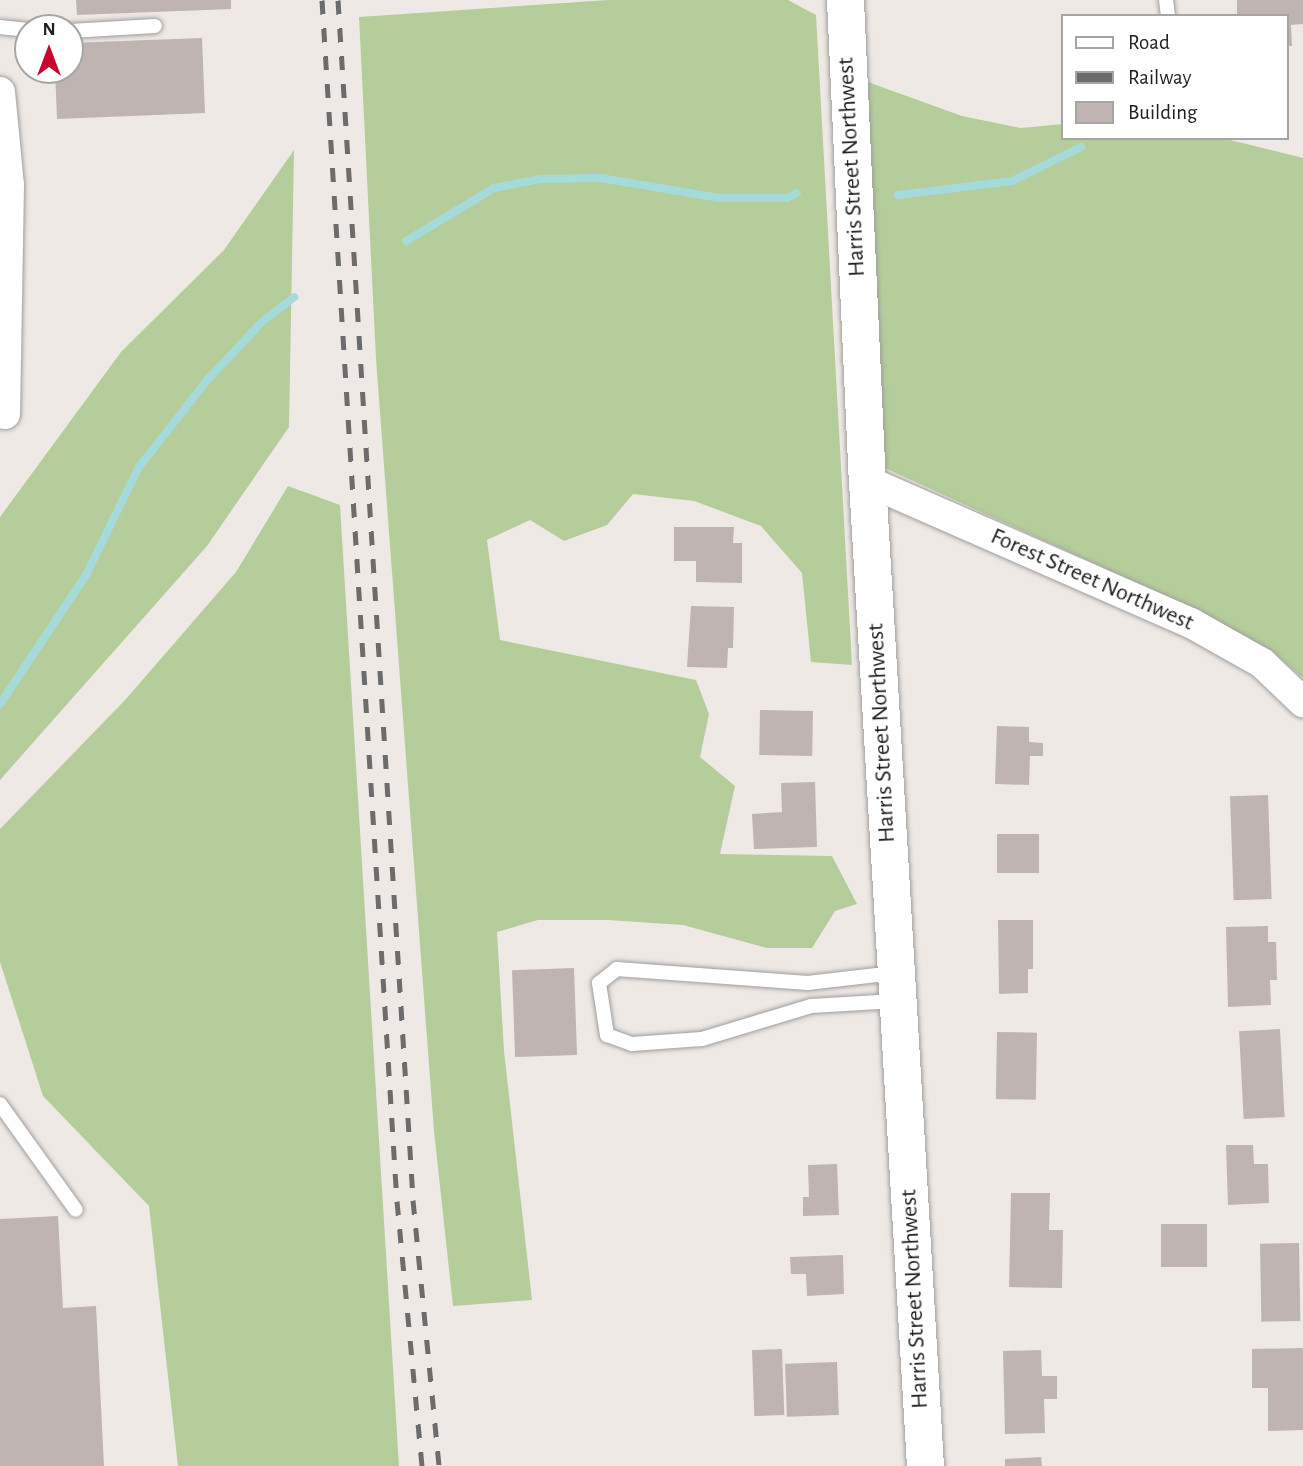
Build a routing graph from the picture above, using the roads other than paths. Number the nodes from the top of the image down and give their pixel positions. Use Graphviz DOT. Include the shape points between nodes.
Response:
graph roads {
  1 [pos="845,0"];
  2 [pos="155,26"];
  3 [pos="84,30"];
  4 [pos="0,92"];
  5 [pos="5,414"];
  6 [pos="867,481"];
  7 [pos="1303,702"];
  8 [pos="808,983"];
  9 [pos="896,987"];
  10 [pos="811,1006"];
  11 [pos="0,1104"];
  12 [pos="76,1210"];
  13 [pos="925,1466"];
  1 -- 6 [label="street, Harris Street Northwest"];
  2 -- 3 [label="lane"];
  4 -- 5 [label="street" via="9,185"];
  6 -- 7 [label="street, Forest Street Northwest" via="1191,623 1262,663"];
  6 -- 9 [label="street, Harris Street Northwest"];
  8 -- 9 [label="lane"];
  8 -- 10 [label="lane"];
  8 -- 10 [label="lane" via="617,969 599,983 607,1035 632,1044 702,1039"];
  9 -- 10 [label="lane"];
  9 -- 13 [label="street, Harris Street Northwest"];
  11 -- 12 [label="lane"];
}
